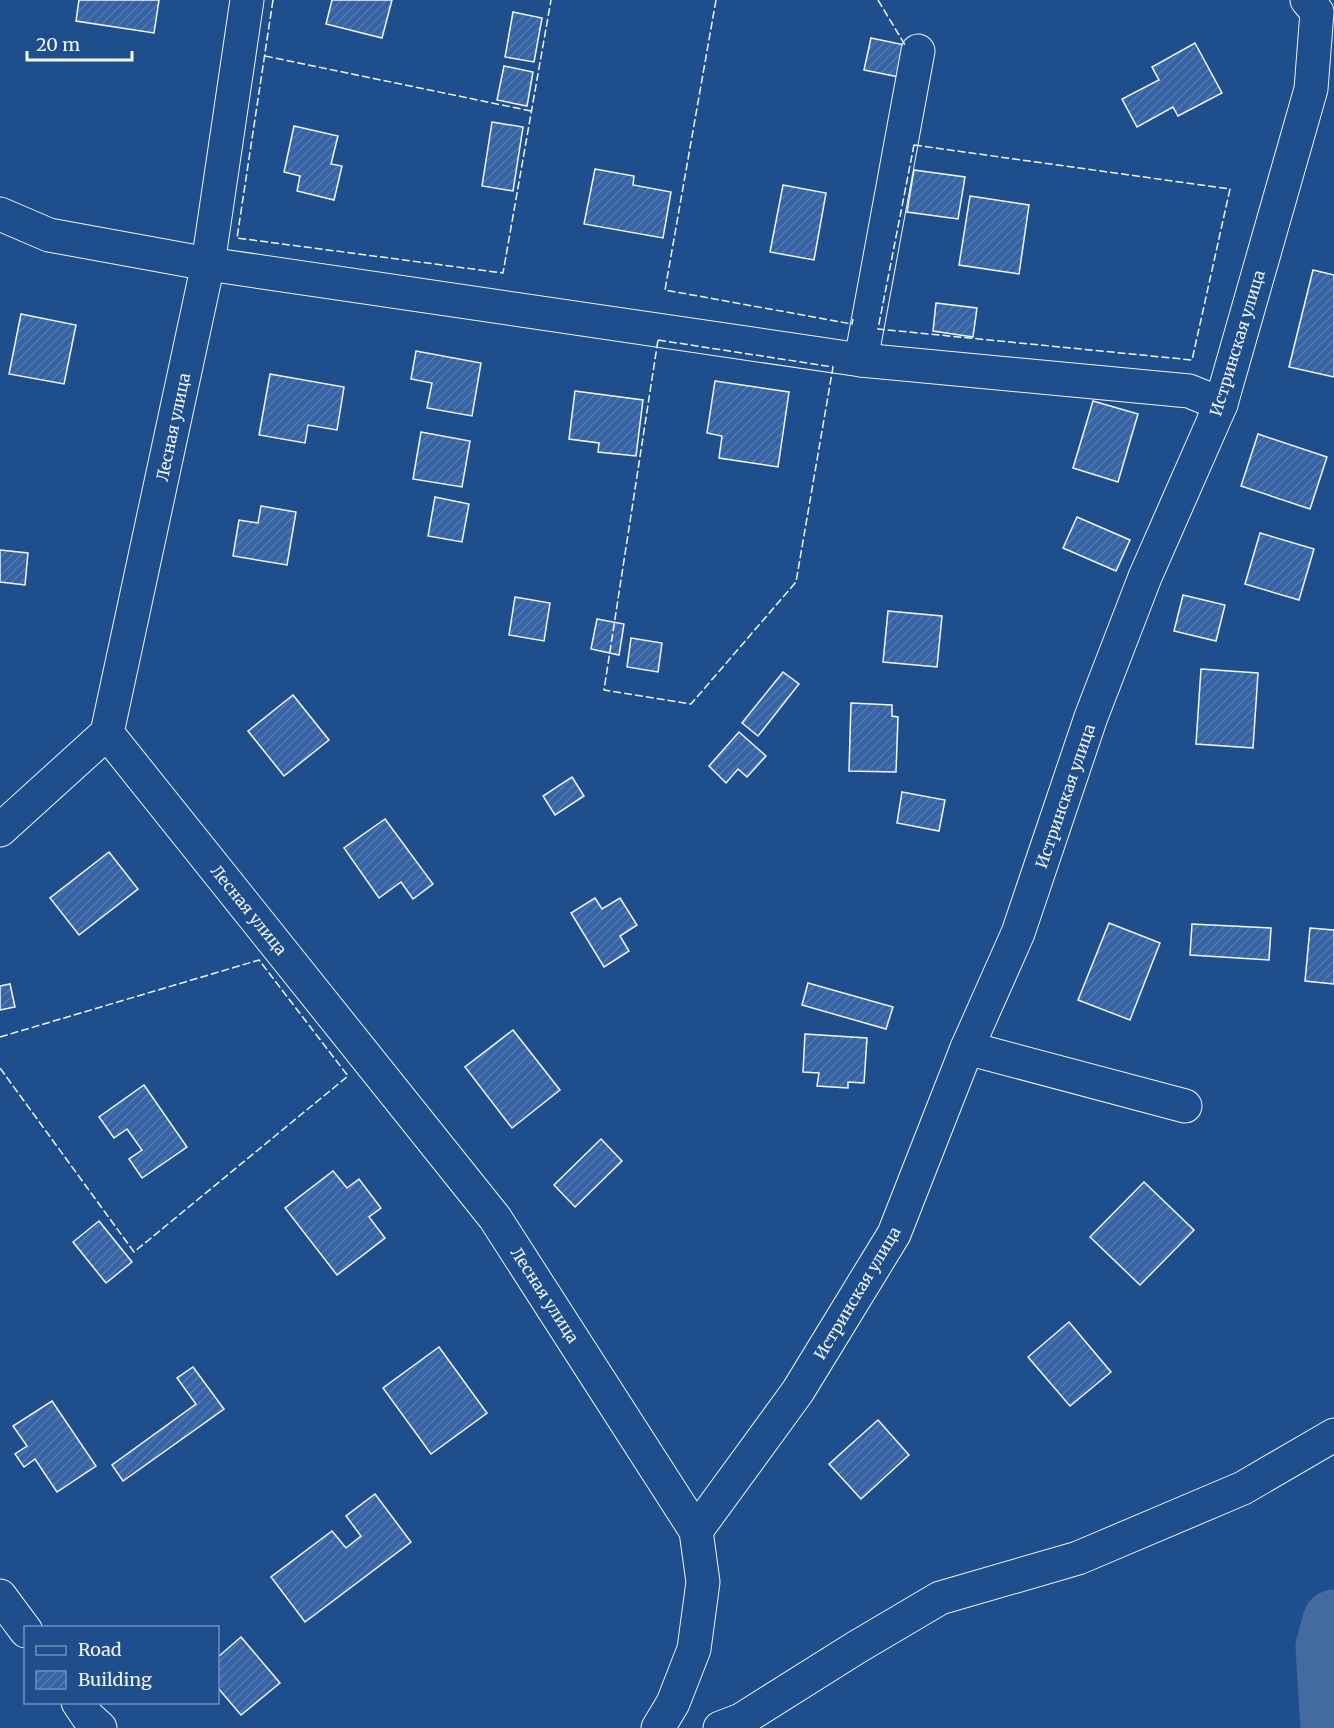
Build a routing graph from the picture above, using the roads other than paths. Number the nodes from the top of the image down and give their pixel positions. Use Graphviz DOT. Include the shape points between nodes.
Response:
graph roads {
  1 [pos="247,0"];
  2 [pos="1319,4"];
  3 [pos="918,51"];
  4 [pos="0,214"];
  5 [pos="208,264"];
  6 [pos="861,360"];
  7 [pos="1221,404"];
  8 [pos="107,733"];
  9 [pos="0,830"];
  10 [pos="968,1048"];
  11 [pos="1185,1106"];
  12 [pos="1334,1435"];
  13 [pos="696,1531"];
  14 [pos="0,1596"];
  15 [pos="24,1628"];
  16 [pos="79,1704"];
  17 [pos="100,1728"];
  18 [pos="658,1728"];
  19 [pos="720,1728"];
  1 -- 5 [label="street, Лесная улица"];
  2 -- 7 [label="street, Истринская улица" via="1311,89"];
  3 -- 6 [label="street"];
  4 -- 5 [label="street" via="49,236"];
  5 -- 6 [label="street"];
  5 -- 8 [label="street, Лесная улица"];
  6 -- 7 [label="street" via="1189,391"];
  7 -- 10 [label="street, Истринская улица" via="1145,577 1091,717 1018,933"];
  8 -- 9 [label="street"];
  8 -- 13 [label="street, Лесная улица" via="495,1218"];
  10 -- 11 [label="street"];
  10 -- 13 [label="street, Истринская улица" via="894,1234 798,1391"];
  12 -- 19 [label="street" via="1243,1488 1078,1558 940,1598 741,1720"];
  13 -- 18 [label="street, Лесная улица" via="703,1582 694,1649 673,1703"];
  14 -- 15 [label="street"];
  16 -- 17 [label="street"];
}
